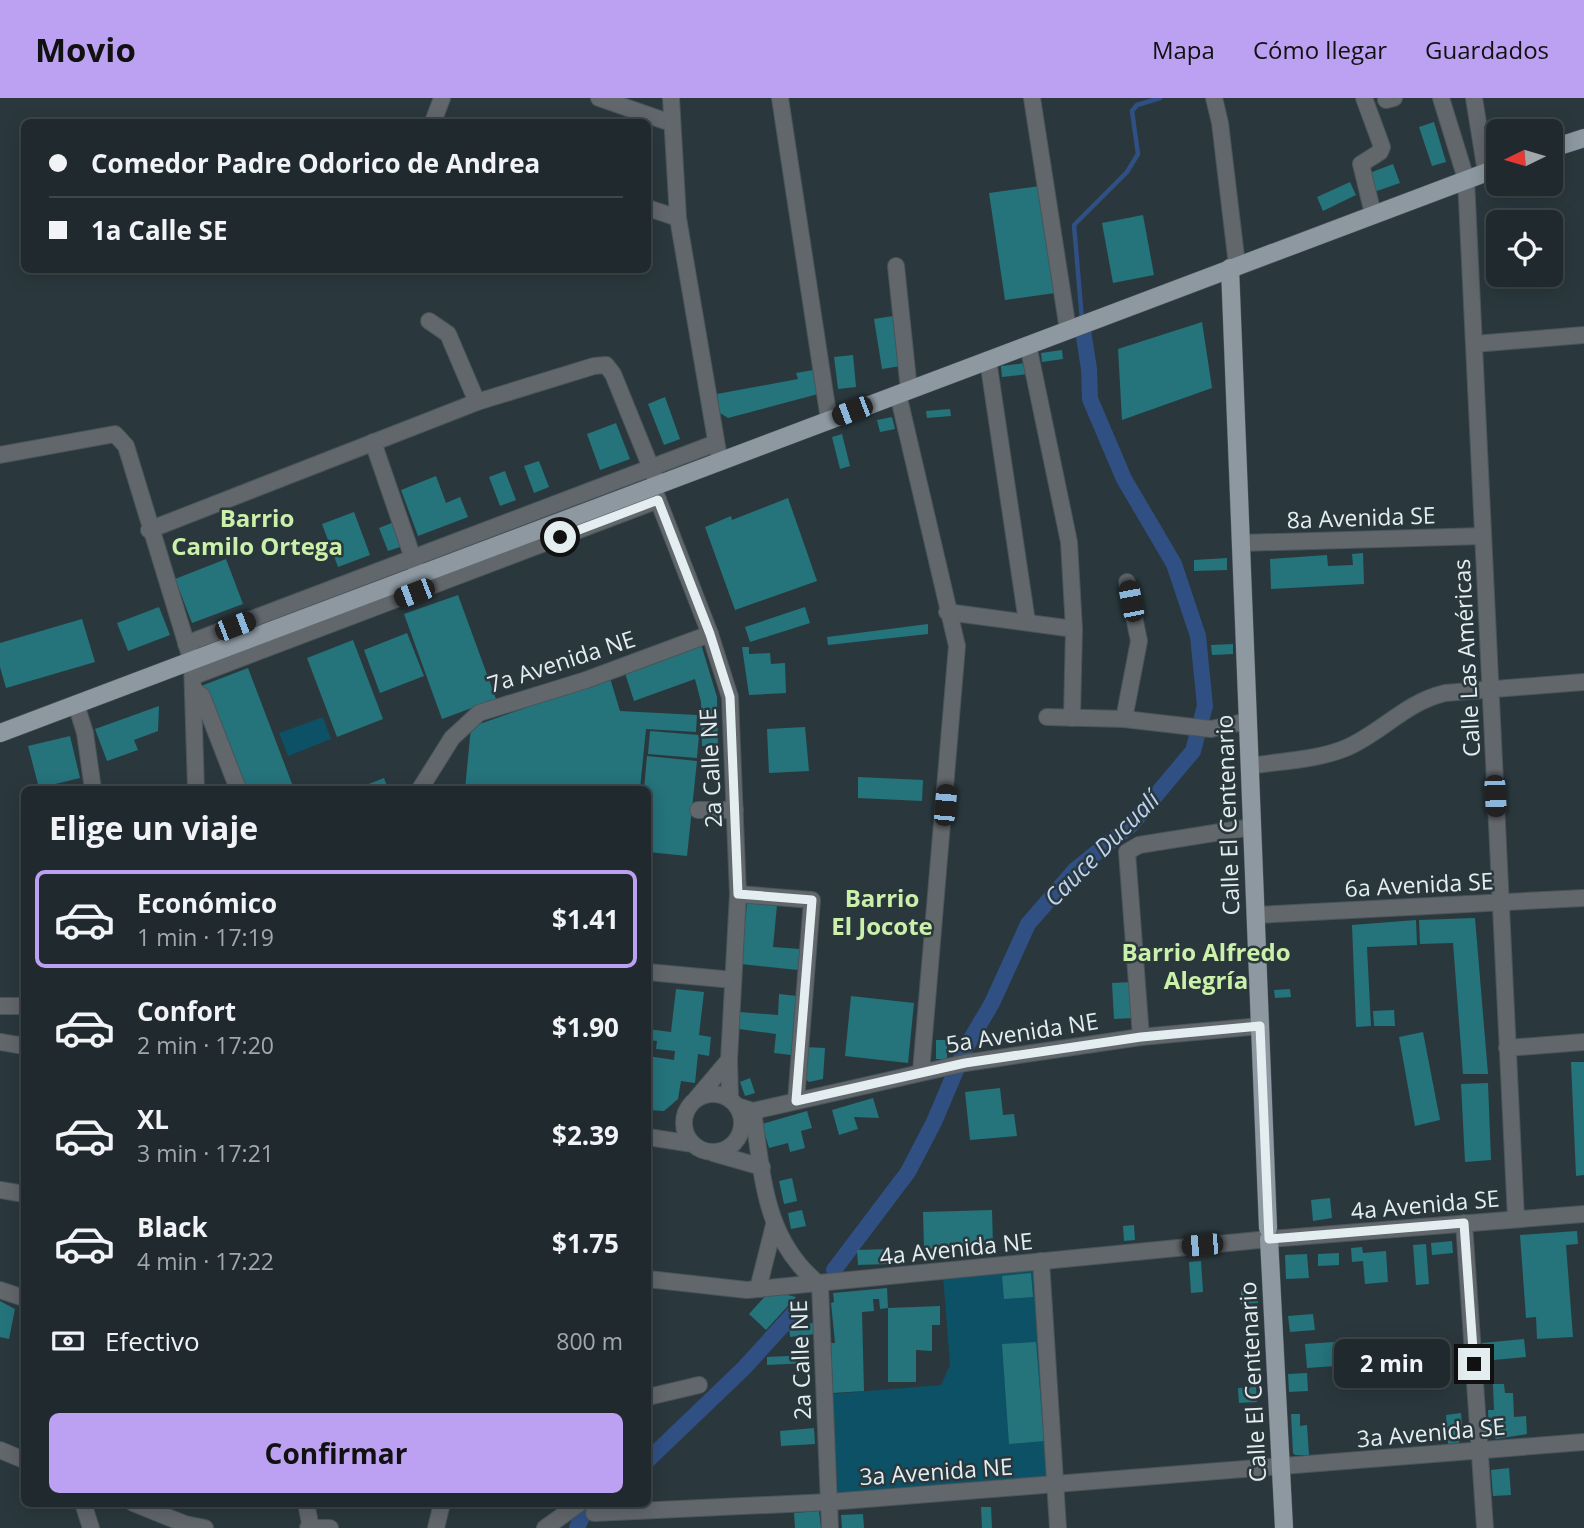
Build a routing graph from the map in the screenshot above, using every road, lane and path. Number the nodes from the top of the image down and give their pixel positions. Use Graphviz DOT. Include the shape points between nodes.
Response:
graph roads {
  1 [pos="442,98"];
  2 [pos="599,98"];
  3 [pos="671,98"];
  4 [pos="780,98"];
  5 [pos="1032,98"];
  6 [pos="1214,98"];
  7 [pos="1364,98"];
  8 [pos="1441,98"];
  9 [pos="1474,98"];
  10 [pos="434,119"];
  11 [pos="671,123"];
  12 [pos="1584,138"];
  13 [pos="1563,145"];
  14 [pos="1486,146"];
  15 [pos="1486,172"];
  16 [pos="1466,179"];
  17 [pos="651,209"];
  18 [pos="1373,214"];
  19 [pos="678,218"];
  20 [pos="897,266"];
  21 [pos="1233,267"];
  22 [pos="429,321"];
  23 [pos="1068,330"];
  24 [pos="1584,335"];
  25 [pos="1474,344"];
  26 [pos="1028,345"];
  27 [pos="988,360"];
  28 [pos="904,392"];
  29 [pos="477,402"];
  30 [pos="829,420"];
  31 [pos="373,442"];
  32 [pos="716,443"];
  33 [pos="0,455"];
  34 [pos="721,461"];
  35 [pos="651,468"];
  36 [pos="656,491"];
  37 [pos="149,530"];
  38 [pos="1483,536"];
  39 [pos="1241,543"];
  40 [pos="412,558"];
  41 [pos="419,576"];
  42 [pos="1127,582"];
  43 [pos="947,612"];
  44 [pos="1027,622"];
  45 [pos="1074,628"];
  46 [pos="710,634"];
  47 [pos="186,644"];
  48 [pos="193,676"];
  49 [pos="1584,682"];
  50 [pos="1490,690"];
  51 [pos="76,704"];
  52 [pos="1046,717"];
  53 [pos="1072,718"];
  54 [pos="1124,719"];
  55 [pos="1248,721"];
  56 [pos="0,733"];
  57 [pos="1250,766"];
  58 [pos="93,786"];
  59 [pos="196,786"];
  60 [pos="237,786"];
  61 [pos="422,786"];
  62 [pos="698,810"];
  63 [pos="735,810"];
  64 [pos="1252,827"];
  65 [pos="738,894"];
  66 [pos="1584,898"];
  67 [pos="1500,902"];
  68 [pos="1256,915"];
  69 [pos="651,972"];
  70 [pos="733,980"];
  71 [pos="0,1006"];
  72 [pos="21,1006"];
  73 [pos="1260,1026"];
  74 [pos="1141,1037"];
  75 [pos="0,1042"];
  76 [pos="1584,1042"];
  77 [pos="21,1046"];
  78 [pos="1507,1048"];
  79 [pos="729,1060"];
  80 [pos="921,1072"];
  81 [pos="694,1101"];
  82 [pos="796,1101"];
  83 [pos="733,1103"];
  84 [pos="753,1111"];
  85 [pos="685,1118"];
  86 [pos="741,1129"];
  87 [pos="651,1137"];
  88 [pos="665,1139"];
  89 [pos="693,1144"];
  90 [pos="711,1152"];
  91 [pos="762,1167"];
  92 [pos="0,1190"];
  93 [pos="21,1194"];
  94 [pos="1584,1214"];
  95 [pos="1516,1219"];
  96 [pos="1464,1223"];
  97 [pos="774,1225"];
  98 [pos="1268,1233"];
  99 [pos="1041,1261"];
  100 [pos="651,1279"];
  101 [pos="820,1285"];
  102 [pos="758,1289"];
  103 [pos="0,1290"];
  104 [pos="21,1297"];
  105 [pos="699,1385"];
  106 [pos="651,1396"];
  107 [pos="1584,1442"];
  108 [pos="0,1450"];
  109 [pos="1480,1451"];
  110 [pos="21,1459"];
  111 [pos="1281,1468"];
  112 [pos="1056,1486"];
  113 [pos="829,1502"];
  114 [pos="84,1507"];
  115 [pos="143,1507"];
  116 [pos="306,1507"];
  117 [pos="441,1507"];
  118 [pos="574,1507"];
  119 [pos="594,1515"];
  120 [pos="91,1528"];
  121 [pos="205,1528"];
  122 [pos="309,1528"];
  123 [pos="330,1528"];
  124 [pos="436,1528"];
  125 [pos="545,1528"];
  126 [pos="830,1528"];
  127 [pos="1058,1528"];
  128 [pos="1284,1528"];
  129 [pos="1485,1528"];
  1 -- 10 [label="street"];
  2 -- 11 [label="street"];
  3 -- 11 [label="street"];
  4 -- 30 [label="street"];
  5 -- 23 [label="street"];
  6 -- 21 [label="street"];
  7 -- 18 [label="street" via="1382,147 1361,164"];
  8 -- 16 [label="street, Calle Las Américas"];
  9 -- 14 [label="street"];
  11 -- 19 [label="street"];
  12 -- 13 [label="main road"];
  15 -- 16 [label="main road"];
  16 -- 18 [label="main road"];
  16 -- 25 [label="street, Calle Las Américas"];
  17 -- 19 [label="street"];
  18 -- 21 [label="main road"];
  19 -- 32 [label="street"];
  20 -- 28 [label="street"];
  21 -- 23 [label="main road"];
  21 -- 39 [label="main road, Calle El Centenario"];
  22 -- 29 [label="street" via="448,334"];
  23 -- 26 [label="main road"];
  24 -- 25 [label="street"];
  25 -- 38 [label="street, Calle Las Américas"];
  26 -- 27 [label="main road"];
  26 -- 45 [label="street" via="1069,542"];
  27 -- 28 [label="main road"];
  27 -- 44 [label="street"];
  28 -- 30 [label="main road"];
  28 -- 43 [label="street"];
  29 -- 31 [label="street"];
  29 -- 35 [label="street, 2a Calle NE" via="606,365"];
  30 -- 34 [label="main road"];
  31 -- 37 [label="street"];
  31 -- 40 [label="street"];
  32 -- 34 [label="street"];
  32 -- 35 [label="street"];
  33 -- 37 [label="street" via="115,434 126,446"];
  34 -- 36 [label="main road"];
  35 -- 36 [label="street, 2a Calle NE"];
  35 -- 40 [label="street"];
  36 -- 41 [label="main road"];
  36 -- 46 [label="street, 2a Calle NE"];
  36 -- 48 [label="street"];
  37 -- 47 [label="street"];
  38 -- 39 [label="street, 8a Avenida SE"];
  38 -- 50 [label="street, Calle Las Américas"];
  39 -- 55 [label="main road, Calle El Centenario"];
  40 -- 41 [label="street"];
  40 -- 47 [label="street"];
  41 -- 48 [label="main road"];
  42 -- 54 [label="street" via="1139,640"];
  43 -- 44 [label="street"];
  43 -- 80 [label="street" via="957,646"];
  44 -- 45 [label="street"];
  45 -- 53 [label="street"];
  46 -- 61 [label="street, 7a Avenida NE" via="479,713 452,738"];
  46 -- 63 [label="street, 2a Calle NE" via="730,697"];
  47 -- 48 [label="street"];
  48 -- 51 [label="main road"];
  48 -- 59 [label="street"];
  48 -- 60 [label="street"];
  49 -- 50 [label="street"];
  50 -- 57 [label="street" via="1423,698 1348,748"];
  50 -- 67 [label="street, Calle Las Américas"];
  51 -- 56 [label="main road"];
  51 -- 58 [label="street"];
  52 -- 53 [label="street"];
  53 -- 54 [label="street"];
  54 -- 55 [label="street" via="1211,729"];
  55 -- 57 [label="main road, Calle El Centenario"];
  57 -- 64 [label="main road, Calle El Centenario"];
  62 -- 63 [label="street"];
  63 -- 65 [label="street, 2a Calle NE"];
  64 -- 68 [label="main road, Calle El Centenario"];
  64 -- 74 [label="street" via="1139,845 1127,852"];
  65 -- 70 [label="street, 2a Calle NE"];
  65 -- 82 [label="street" via="812,900"];
  66 -- 67 [label="street, 6a Avenida SE"];
  67 -- 68 [label="street, 6a Avenida SE"];
  67 -- 78 [label="street, Calle Las Américas"];
  68 -- 73 [label="main road, Calle El Centenario"];
  69 -- 70 [label="street"];
  70 -- 79 [label="street, 2a Calle NE"];
  71 -- 72 [label="street"];
  73 -- 74 [label="street, 5a Avenida NE"];
  73 -- 98 [label="main road, Calle El Centenario"];
  74 -- 80 [label="street, 5a Avenida NE"];
  75 -- 77 [label="street"];
  76 -- 78 [label="street"];
  78 -- 95 [label="street, Calle Las Américas"];
  79 -- 81 [label="street"];
  79 -- 83 [label="street, 2a Calle NE"];
  80 -- 82 [label="street, 5a Avenida NE"];
  81 -- 83 [label="street" via="711,1094"];
  81 -- 85 [label="street"];
  82 -- 84 [label="street, 5a Avenida NE"];
  83 -- 84 [label="street"];
  83 -- 86 [label="street"];
  84 -- 86 [label="street"];
  84 -- 91 [label="street, 2a Calle NE"];
  85 -- 88 [label="street"];
  85 -- 89 [label="street" via="687,1137"];
  86 -- 90 [label="street" via="729,1148"];
  86 -- 91 [label="street"];
  87 -- 88 [label="street"];
  88 -- 89 [label="street"];
  89 -- 90 [label="street"];
  90 -- 91 [label="street"];
  91 -- 97 [label="street, 2a Calle NE"];
  92 -- 93 [label="street"];
  94 -- 95 [label="street, 4a Avenida SE"];
  95 -- 96 [label="street, 4a Avenida SE"];
  96 -- 98 [label="street, 4a Avenida SE"];
  96 -- 109 [label="street"];
  97 -- 101 [label="street, 2a Calle NE" via="799,1268"];
  97 -- 102 [label="street"];
  98 -- 99 [label="street, 4a Avenida NE"];
  98 -- 111 [label="main road, Calle El Centenario"];
  99 -- 101 [label="street, 4a Avenida NE"];
  99 -- 112 [label="street"];
  100 -- 102 [label="street, 4a Avenida NE"];
  101 -- 102 [label="street, 4a Avenida NE"];
  101 -- 113 [label="street, 2a Calle NE"];
  103 -- 104 [label="street"];
  105 -- 106 [label="street"];
  107 -- 109 [label="street, 3a Avenida SE"];
  108 -- 110 [label="street"];
  109 -- 111 [label="street, 3a Avenida SE"];
  109 -- 129 [label="street"];
  111 -- 112 [label="street, 3a Avenida NE"];
  111 -- 128 [label="main road, Calle El Centenario"];
  112 -- 113 [label="street, 3a Avenida NE"];
  112 -- 127 [label="street"];
  113 -- 119 [label="street, 3a Avenida NE"];
  113 -- 126 [label="street, 2a Calle NE"];
  114 -- 120 [label="street"];
  115 -- 121 [label="street"];
  116 -- 122 [label="street"];
  117 -- 124 [label="street"];
  118 -- 125 [label="street"];
  122 -- 123 [label="street"];
}
